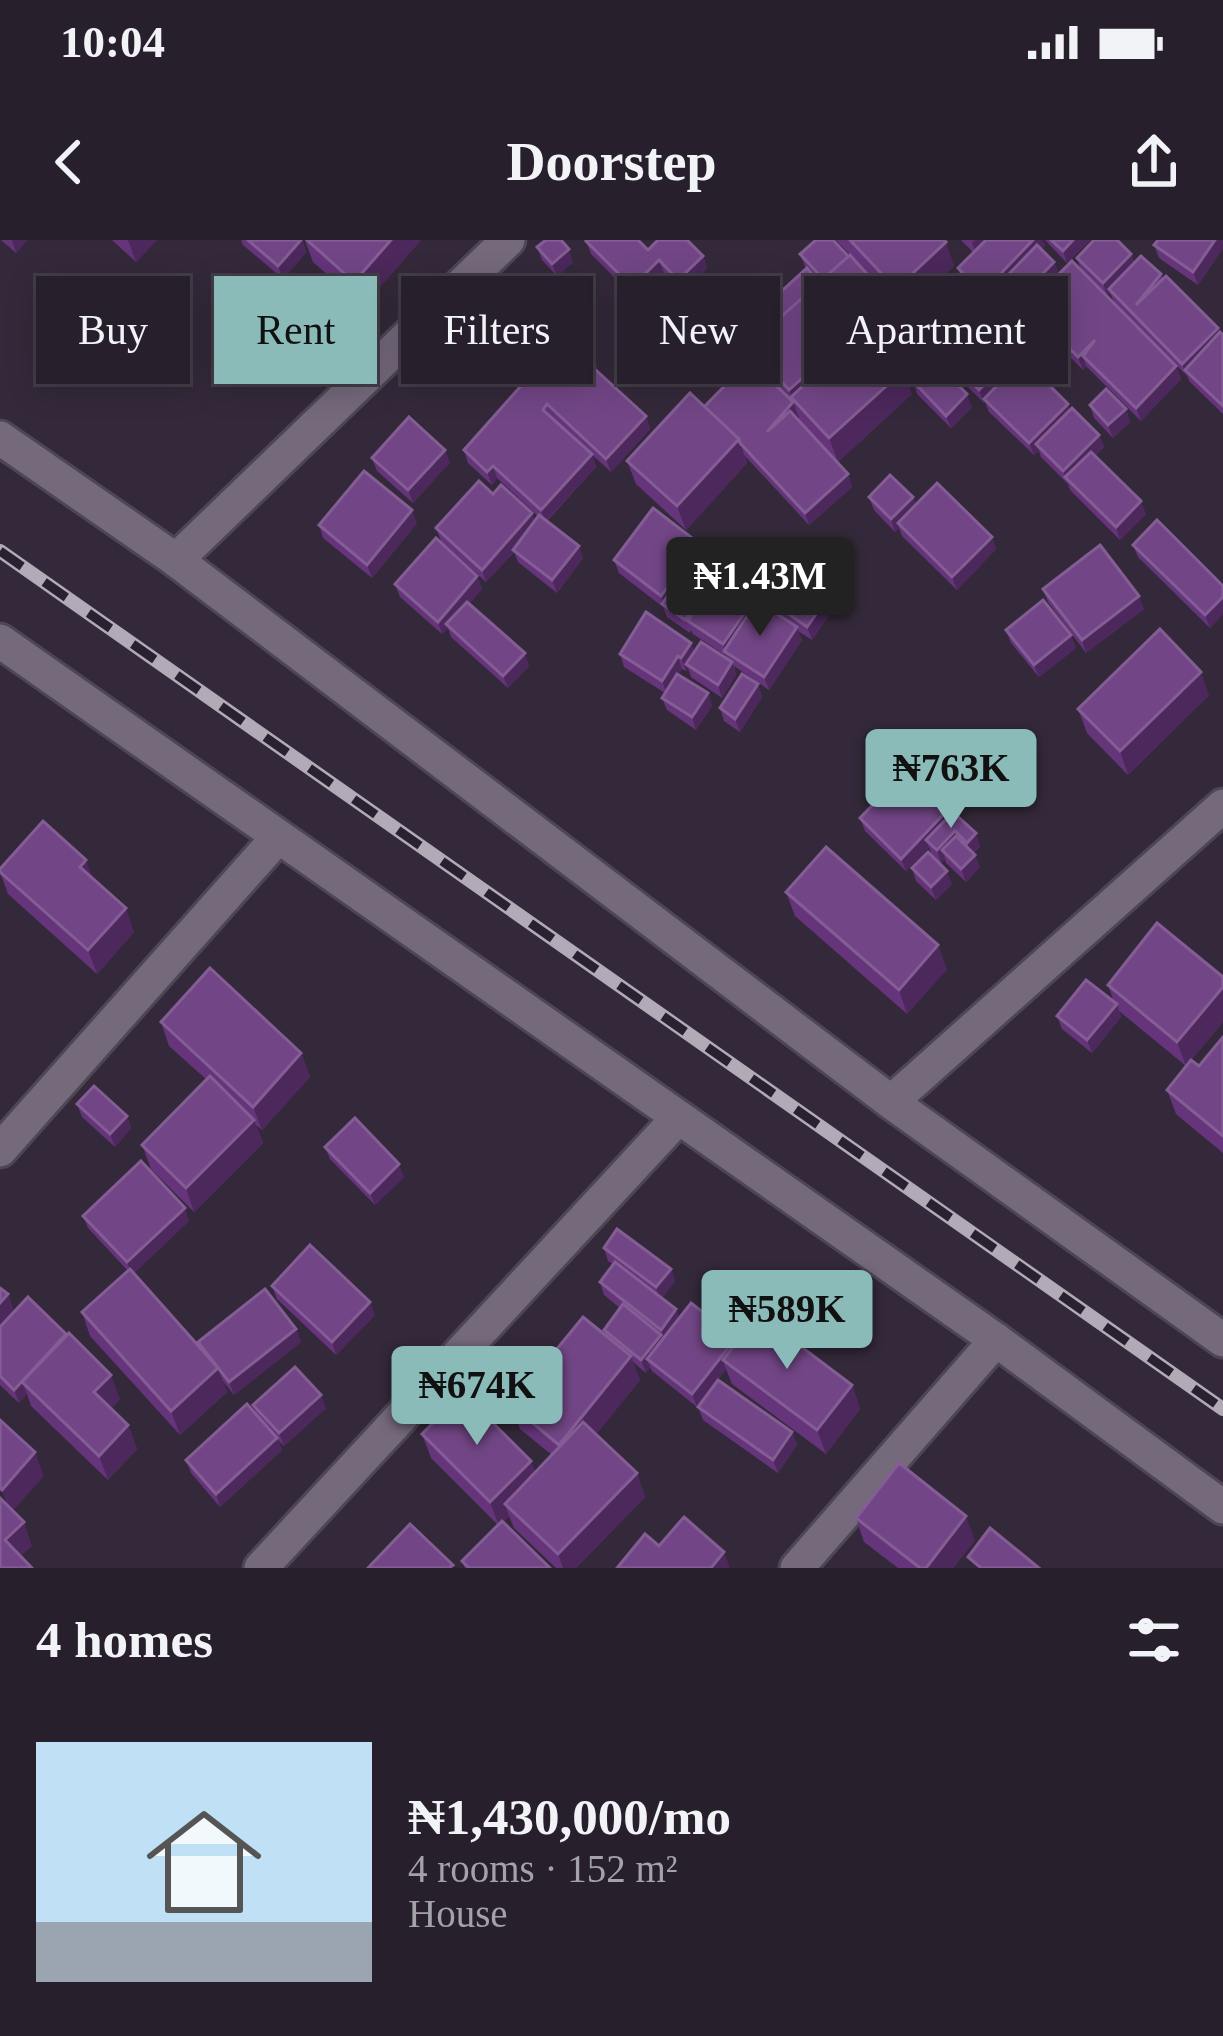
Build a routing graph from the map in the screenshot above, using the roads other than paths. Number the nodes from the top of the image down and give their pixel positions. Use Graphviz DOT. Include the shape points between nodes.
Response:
graph roads {
  1 [pos="508,240"];
  2 [pos="0,438"];
  3 [pos="176,560"];
  4 [pos="0,641"];
  5 [pos="1223,806"];
  6 [pos="278,837"];
  7 [pos="891,1102"];
  8 [pos="677,1119"];
  9 [pos="0,1150"];
  10 [pos="996,1340"];
  11 [pos="1223,1340"];
  12 [pos="1223,1507"];
  13 [pos="261,1568"];
  14 [pos="797,1568"];
  1 -- 3 [label="street"];
  2 -- 3 [label="street"];
  3 -- 7 [label="street"];
  4 -- 6 [label="street"];
  5 -- 7 [label="street"];
  6 -- 8 [label="street"];
  6 -- 9 [label="street"];
  7 -- 11 [label="street"];
  8 -- 10 [label="street"];
  8 -- 13 [label="street"];
  10 -- 12 [label="street"];
  10 -- 14 [label="street"];
}
